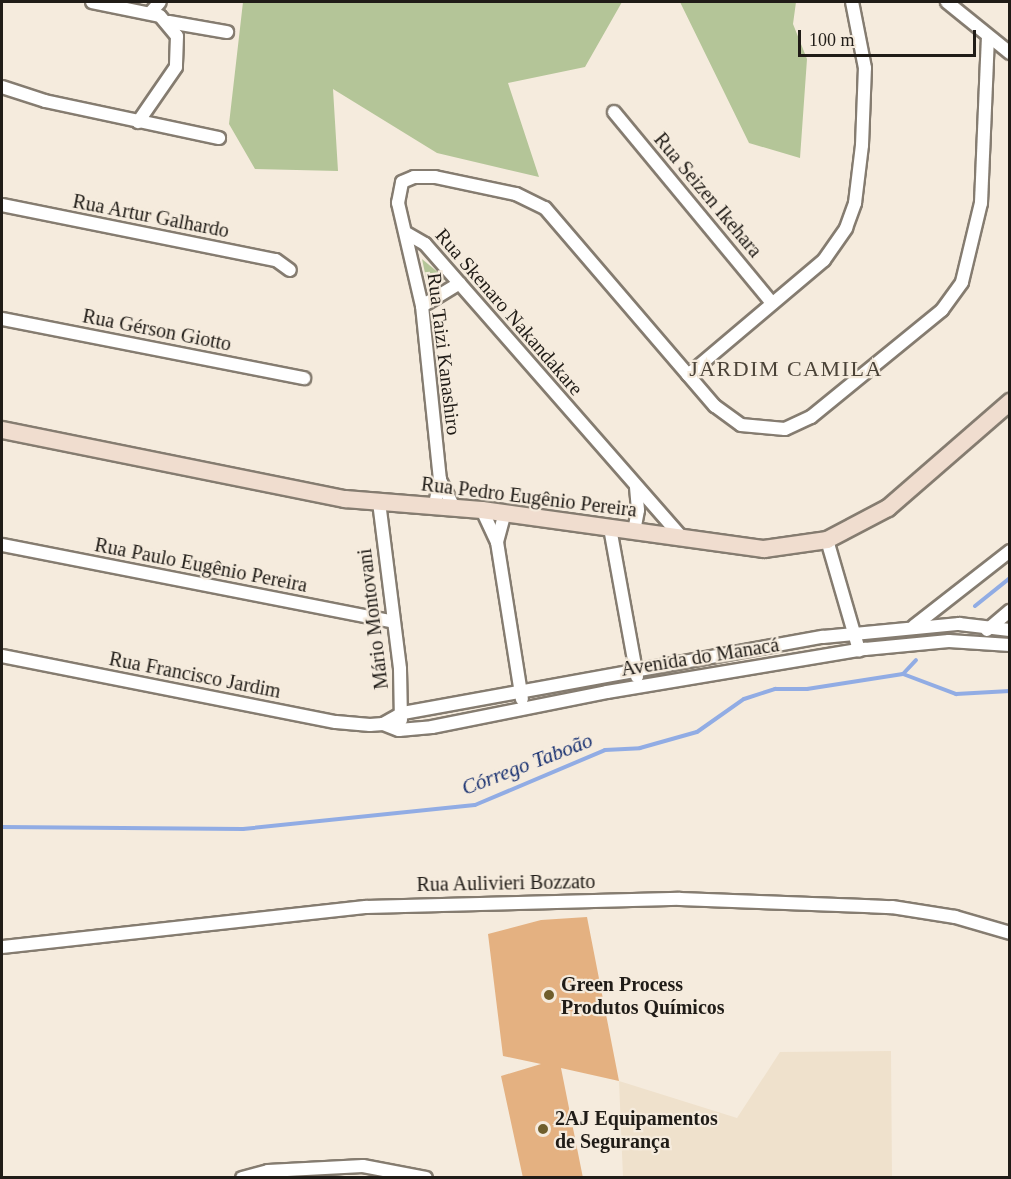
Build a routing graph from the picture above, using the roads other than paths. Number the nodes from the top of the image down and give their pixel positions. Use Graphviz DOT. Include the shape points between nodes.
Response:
graph roads {
  1 [pos="92,2"];
  2 [pos="160,2"];
  3 [pos="852,2"];
  4 [pos="947,2"];
  5 [pos="151,12"];
  6 [pos="169,22"];
  7 [pos="227,32"];
  8 [pos="988,36"];
  9 [pos="1010,53"];
  10 [pos="2,87"];
  11 [pos="614,112"];
  12 [pos="138,122"];
  13 [pos="219,138"];
  14 [pos="2,205"];
  15 [pos="406,233"];
  16 [pos="290,270"];
  17 [pos="460,283"];
  18 [pos="772,303"];
  19 [pos="422,306"];
  20 [pos="2,319"];
  21 [pos="688,375"];
  22 [pos="304,378"];
  23 [pos="1010,402"];
  24 [pos="2,430"];
  25 [pos="440,480"];
  26 [pos="636,486"];
  27 [pos="379,502"];
  28 [pos="435,504"];
  29 [pos="453,506"];
  30 [pos="482,510"];
  31 [pos="505,513"];
  32 [pos="610,528"];
  33 [pos="633,531"];
  34 [pos="683,539"];
  35 [pos="827,540"];
  36 [pos="497,542"];
  37 [pos="2,545"];
  38 [pos="1010,551"];
  39 [pos="947,602"];
  40 [pos="1010,611"];
  41 [pos="393,622"];
  42 [pos="938,625"];
  43 [pos="913,627"];
  44 [pos="989,628"];
  45 [pos="1010,630"];
  46 [pos="854,633"];
  47 [pos="974,640"];
  48 [pos="949,641"];
  49 [pos="1010,645"];
  50 [pos="859,650"];
  51 [pos="2,656"];
  52 [pos="635,670"];
  53 [pos="639,686"];
  54 [pos="521,692"];
  55 [pos="523,709"];
  56 [pos="403,713"];
  57 [pos="383,724"];
  58 [pos="399,730"];
  59 [pos="1010,933"];
  60 [pos="2,947"];
  61 [pos="242,1178"];
  62 [pos="426,1178"];
  1 -- 5 [label="street"];
  2 -- 5 [label="street"];
  3 -- 18 [label="street" via="865,68 855,203 836,246"];
  4 -- 8 [label="street"];
  5 -- 6 [label="street"];
  6 -- 7 [label="street"];
  6 -- 12 [label="street" via="180,46 176,67"];
  8 -- 9 [label="street"];
  8 -- 21 [label="street, Rua Skenaro Nakandakare" via="981,204 975,241 962,282 942,310 811,417 785,429 741,425 715,406"];
  10 -- 12 [label="street"];
  11 -- 18 [label="street, Rua Seizen Ikehara"];
  12 -- 13 [label="street"];
  14 -- 16 [label="street, Rua Artur Galhardo" via="276,260"];
  15 -- 17 [label="street, Rua Skenaro Nakandakare" via="425,244"];
  15 -- 19 [label="street, Rua Taizi Kanashiro"];
  15 -- 21 [label="street, Rua Skenaro Nakandakare" via="397,197 408,179 435,177 531,201 557,219"];
  17 -- 19 [label="street"];
  17 -- 26 [label="street, Rua Skenaro Nakandakare"];
  18 -- 21 [label="street"];
  19 -- 25 [label="street, Rua Taizi Kanashiro"];
  20 -- 22 [label="street, Rua Gérson Giotto"];
  23 -- 35 [label="street, Rua Pedro Eugênio Pereira" via="888,508"];
  24 -- 27 [label="street, Rua Pedro Eugênio Pereira" via="321,494"];
  25 -- 28 [label="street, Rua Taizi Kanashiro"];
  25 -- 29 [label="street, Rua Taizi Kanashiro"];
  26 -- 33 [label="street" via="638,510"];
  26 -- 34 [label="street, Rua Skenaro Nakandakare"];
  27 -- 28 [label="street, Rua Pedro Eugênio Pereira"];
  27 -- 41 [label="street, Mário Montovani"];
  28 -- 29 [label="street, Rua Pedro Eugênio Pereira"];
  29 -- 30 [label="street, Rua Pedro Eugênio Pereira"];
  30 -- 31 [label="street, Rua Pedro Eugênio Pereira"];
  30 -- 36 [label="street"];
  31 -- 32 [label="street, Rua Pedro Eugênio Pereira"];
  31 -- 36 [label="street"];
  32 -- 33 [label="street, Rua Pedro Eugênio Pereira"];
  32 -- 52 [label="street"];
  33 -- 34 [label="street, Rua Pedro Eugênio Pereira"];
  34 -- 35 [label="street, Rua Pedro Eugênio Pereira" via="764,549"];
  35 -- 46 [label="street"];
  36 -- 54 [label="street"];
  37 -- 41 [label="street, Rua Paulo Eugênio Pereira"];
  38 -- 39 [label="street"];
  39 -- 42 [label="street"];
  39 -- 43 [label="street"];
  40 -- 44 [label="street"];
  41 -- 56 [label="street, Mário Montovani"];
  42 -- 43 [label="street, Avenida do Manacá"];
  42 -- 44 [label="street, Avenida do Manacá"];
  42 -- 48 [label="street"];
  43 -- 46 [label="street, Avenida do Manacá"];
  44 -- 45 [label="street, Avenida do Manacá"];
  44 -- 47 [label="street"];
  46 -- 50 [label="street"];
  46 -- 52 [label="street, Avenida do Manacá"];
  47 -- 48 [label="street, Avenida do Manacá"];
  47 -- 49 [label="street, Avenida do Manacá"];
  48 -- 50 [label="street, Avenida do Manacá"];
  50 -- 53 [label="street, Avenida do Manacá"];
  51 -- 57 [label="street, Rua Francisco Jardim" via="336,722"];
  52 -- 53 [label="street"];
  52 -- 54 [label="street, Avenida do Manacá"];
  53 -- 55 [label="street, Avenida do Manacá"];
  54 -- 55 [label="street"];
  54 -- 56 [label="street, Avenida do Manacá"];
  55 -- 58 [label="street, Avenida do Manacá"];
  56 -- 57 [label="street"];
  56 -- 58 [label="street, Mário Montovani"];
  57 -- 58 [label="street, Rua Francisco Jardim"];
  59 -- 60 [label="street, Rua Aulivieri Bozzato" via="955,917 892,907 656,899 366,908"];
  61 -- 62 [label="street" via="268,1171 363,1166"];
}
